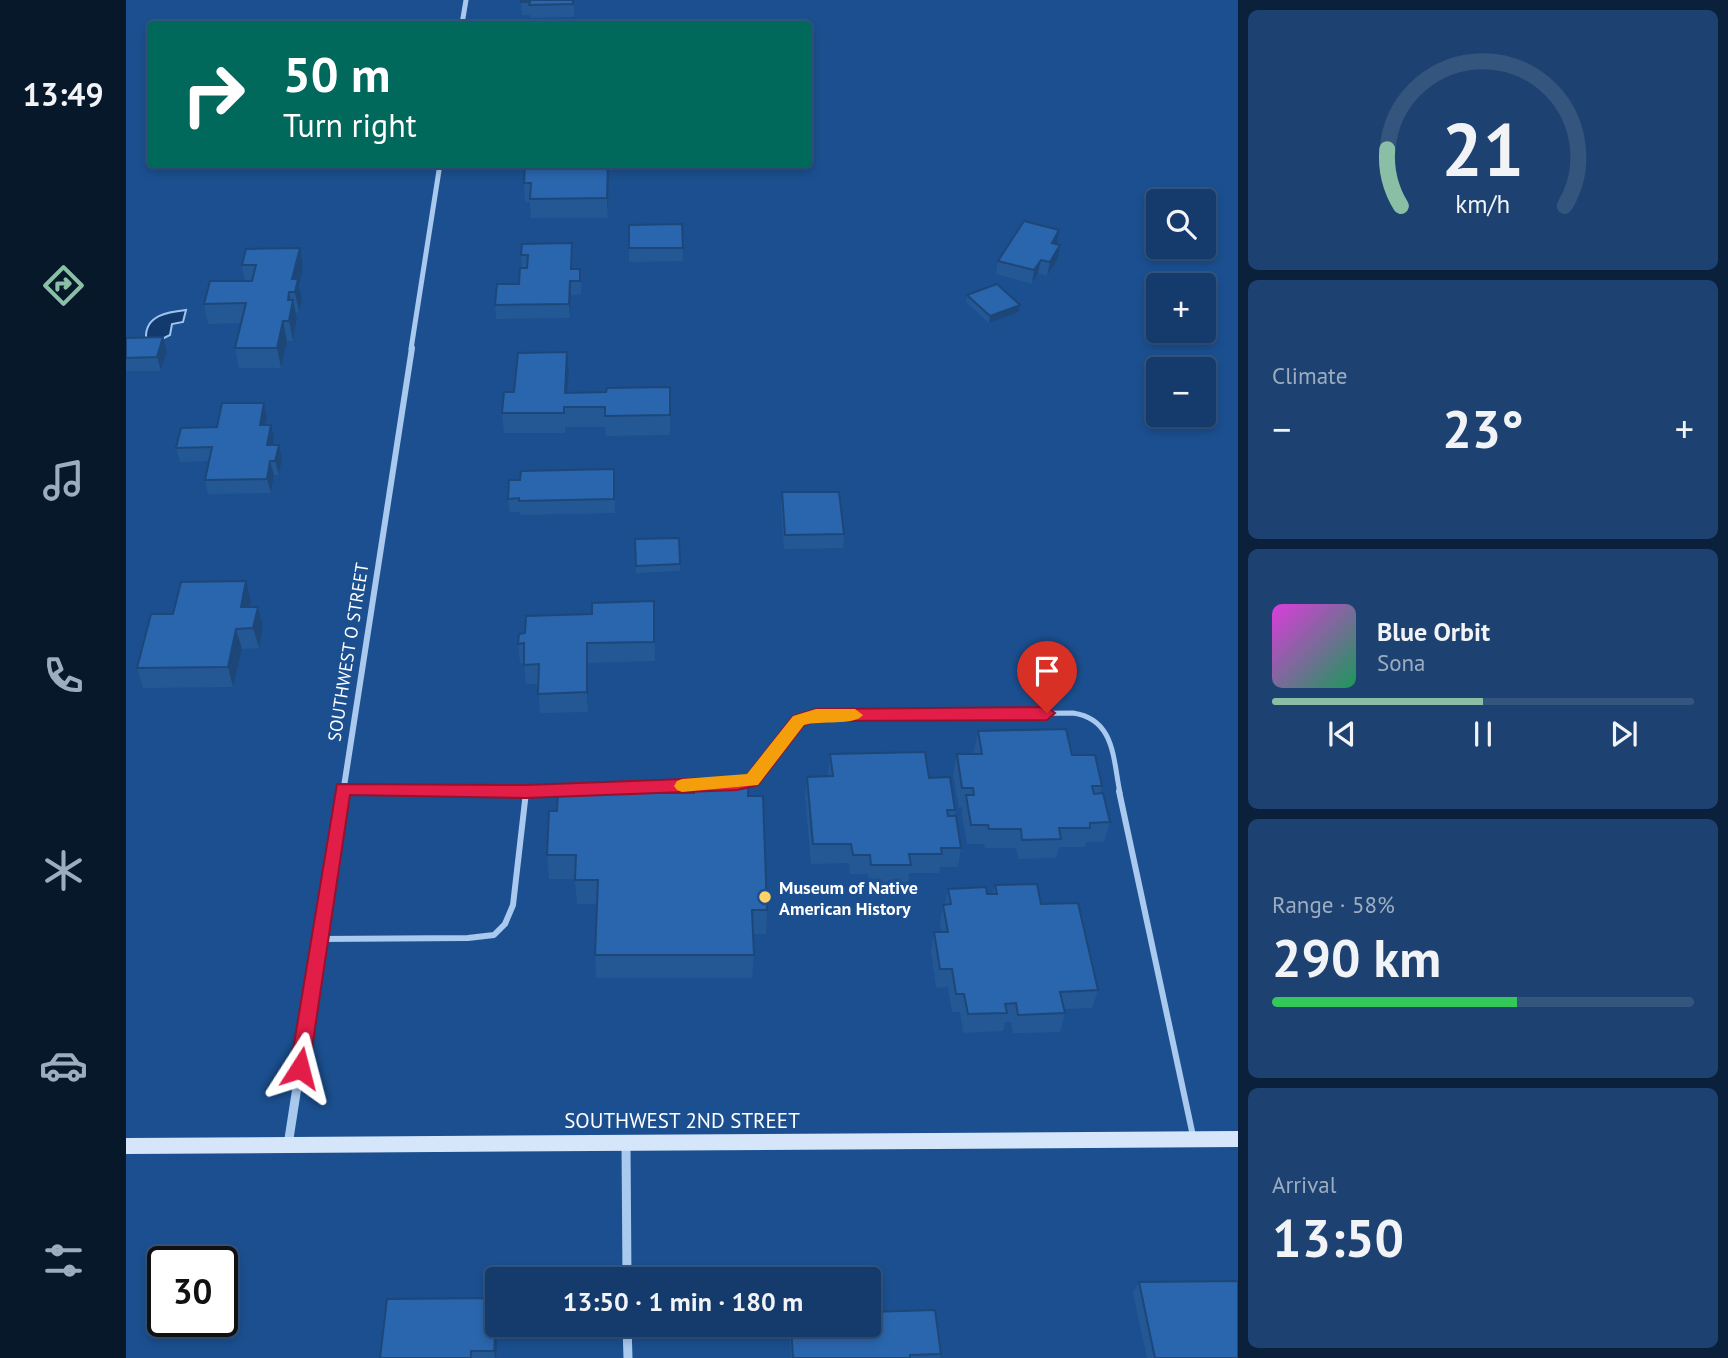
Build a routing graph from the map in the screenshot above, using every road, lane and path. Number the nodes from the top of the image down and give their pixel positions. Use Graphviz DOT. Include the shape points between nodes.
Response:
graph roads {
  1 [pos="466,0"];
  2 [pos="462,21"];
  3 [pos="439,168"];
  4 [pos="737,783"];
  5 [pos="711,785"];
  6 [pos="343,789"];
  7 [pos="526,792"];
  8 [pos="320,939"];
  9 [pos="1238,1139"];
  10 [pos="1194,1140"];
  11 [pos="626,1143"];
  12 [pos="288,1144"];
  13 [pos="126,1146"];
  14 [pos="627,1267"];
  15 [pos="627,1337"];
  16 [pos="628,1358"];
  1 -- 2 [label="street"];
  3 -- 6 [label="street, SOUTHWEST O STREET"];
  4 -- 10 [label="lane" via="752,780 799,720 816,715 1073,713 1100,722 1107,733"];
  5 -- 7 [label="lane"];
  6 -- 7 [label="lane"];
  6 -- 8 [label="street, SOUTHWEST O STREET"];
  7 -- 8 [label="lane" via="513,905 494,935"];
  8 -- 12 [label="street, SOUTHWEST O STREET"];
  9 -- 10 [label="main road, SOUTHWEST 2ND STREET"];
  10 -- 11 [label="main road, SOUTHWEST 2ND STREET"];
  11 -- 12 [label="main road, SOUTHWEST 2ND STREET"];
  11 -- 14 [label="street"];
  12 -- 13 [label="main road, SOUTHWEST 2ND STREET"];
  15 -- 16 [label="street"];
}
